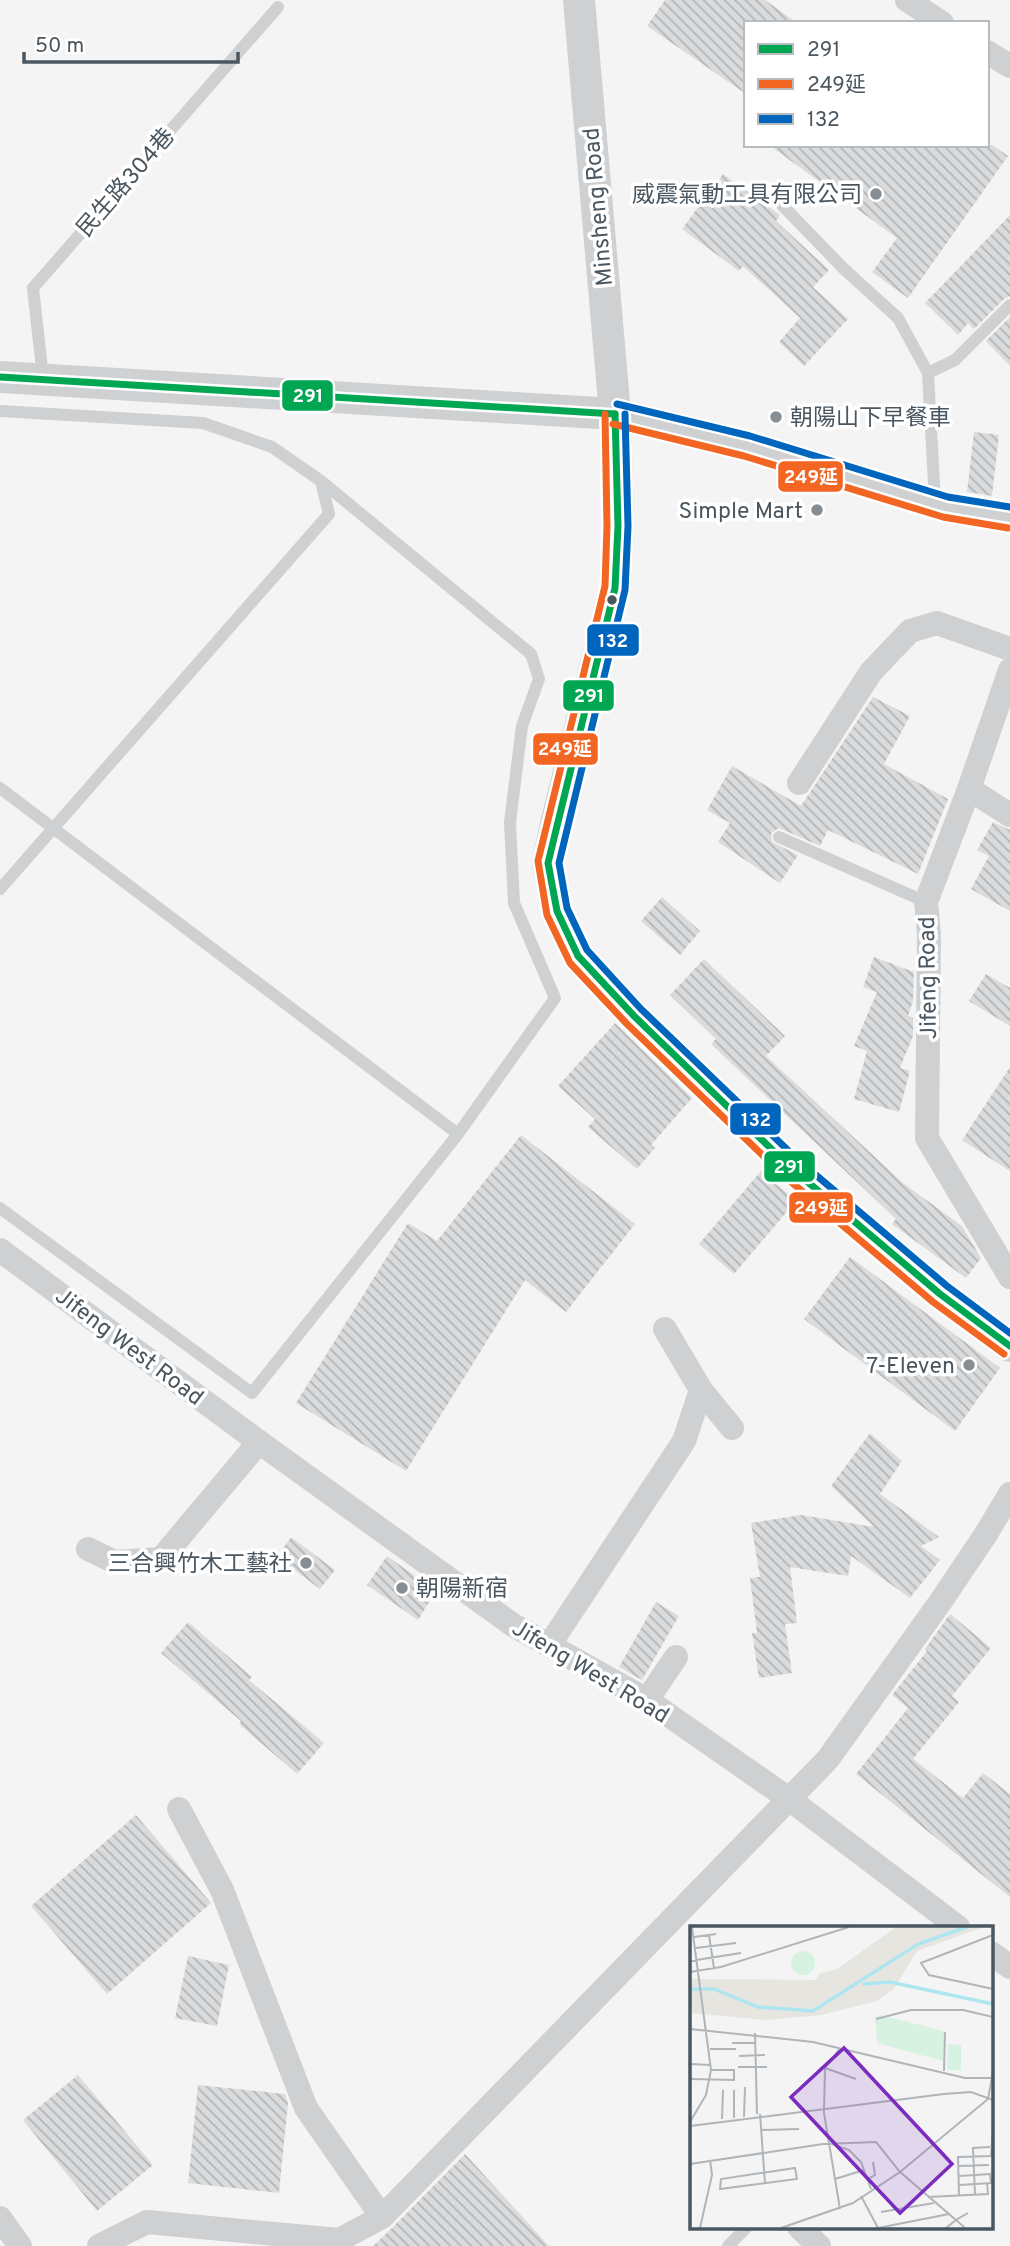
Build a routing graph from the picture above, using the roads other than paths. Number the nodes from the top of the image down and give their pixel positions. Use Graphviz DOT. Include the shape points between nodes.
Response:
graph roads {
  1 [pos="579,0"];
  2 [pos="907,0"];
  3 [pos="278,7"];
  4 [pos="939,21"];
  5 [pos="989,53"];
  6 [pos="1010,66"];
  7 [pos="781,204"];
  8 [pos="1010,304"];
  9 [pos="928,373"];
  10 [pos="0,377"];
  11 [pos="43,379"];
  12 [pos="0,411"];
  13 [pos="615,414"];
  14 [pos="321,481"];
  15 [pos="935,503"];
  16 [pos="1010,519"];
  17 [pos="1010,649"];
  18 [pos="1010,670"];
  19 [pos="799,783"];
  20 [pos="0,788"];
  21 [pos="969,789"];
  22 [pos="1010,815"];
  23 [pos="54,828"];
  24 [pos="779,837"];
  25 [pos="0,889"];
  26 [pos="926,902"];
  27 [pos="458,1134"];
  28 [pos="0,1208"];
  29 [pos="0,1250"];
  30 [pos="1010,1277"];
  31 [pos="665,1329"];
  32 [pos="1010,1346"];
  33 [pos="701,1390"];
  34 [pos="732,1428"];
  35 [pos="259,1442"];
  36 [pos="1010,1494"];
  37 [pos="88,1549"];
  38 [pos="550,1644"];
  39 [pos="676,1657"];
  40 [pos="647,1700"];
  41 [pos="789,1799"];
  42 [pos="179,1809"];
  43 [pos="957,1926"];
  44 [pos="992,1954"];
  45 [pos="1010,1967"];
  46 [pos="382,2217"];
  47 [pos="0,2218"];
  48 [pos="746,2228"];
  49 [pos="800,2228"];
  50 [pos="20,2246"];
  51 [pos="99,2246"];
  52 [pos="728,2246"];
  53 [pos="819,2246"];
  1 -- 13 [label="street, Minsheng Road"];
  2 -- 4 [label="street"];
  3 -- 11 [label="lane, 民生路304巷" via="33,288"];
  5 -- 6 [label="street"];
  7 -- 9 [label="lane" via="898,318"];
  8 -- 9 [label="lane" via="955,360"];
  9 -- 15 [label="lane"];
  10 -- 11 [label="street"];
  11 -- 13 [label="street"];
  12 -- 14 [label="lane" via="203,423 272,447"];
  13 -- 15 [label="street" via="747,446"];
  13 -- 32 [label="street" via="615,588 548,863 557,911 578,956 790,1167 940,1294"];
  14 -- 23 [label="lane" via="329,514"];
  14 -- 27 [label="lane" via="531,654 539,679 520,740 510,822 513,889 514,903 555,998"];
  15 -- 16 [label="street"];
  17 -- 19 [label="street" via="937,623 910,631 871,672"];
  18 -- 21 [label="street, Jifeng Road"];
  20 -- 23 [label="lane"];
  21 -- 22 [label="street"];
  21 -- 26 [label="street, Jifeng Road"];
  23 -- 25 [label="lane"];
  23 -- 27 [label="lane"];
  24 -- 26 [label="lane"];
  26 -- 30 [label="street, Jifeng Road" via="927,1138"];
  27 -- 28 [label="lane" via="251,1393"];
  29 -- 35 [label="street, Jifeng West Road"];
  31 -- 33 [label="street"];
  33 -- 34 [label="street"];
  33 -- 38 [label="street" via="684,1441"];
  35 -- 37 [label="street" via="161,1559 114,1562"];
  35 -- 38 [label="street, Jifeng West Road" via="513,1625"];
  36 -- 41 [label="street" via="941,1601 828,1759"];
  38 -- 40 [label="street, Jifeng West Road"];
  39 -- 40 [label="street"];
  40 -- 41 [label="street, Jifeng West Road"];
  41 -- 43 [label="street, Jifeng West Road"];
  41 -- 46 [label="street"];
  42 -- 46 [label="street" via="222,1890 306,2108"];
  44 -- 45 [label="street"];
  46 -- 51 [label="street" via="339,2240 147,2222"];
  47 -- 50 [label="street"];
  48 -- 52 [label="lane"];
  49 -- 53 [label="street"];
}
